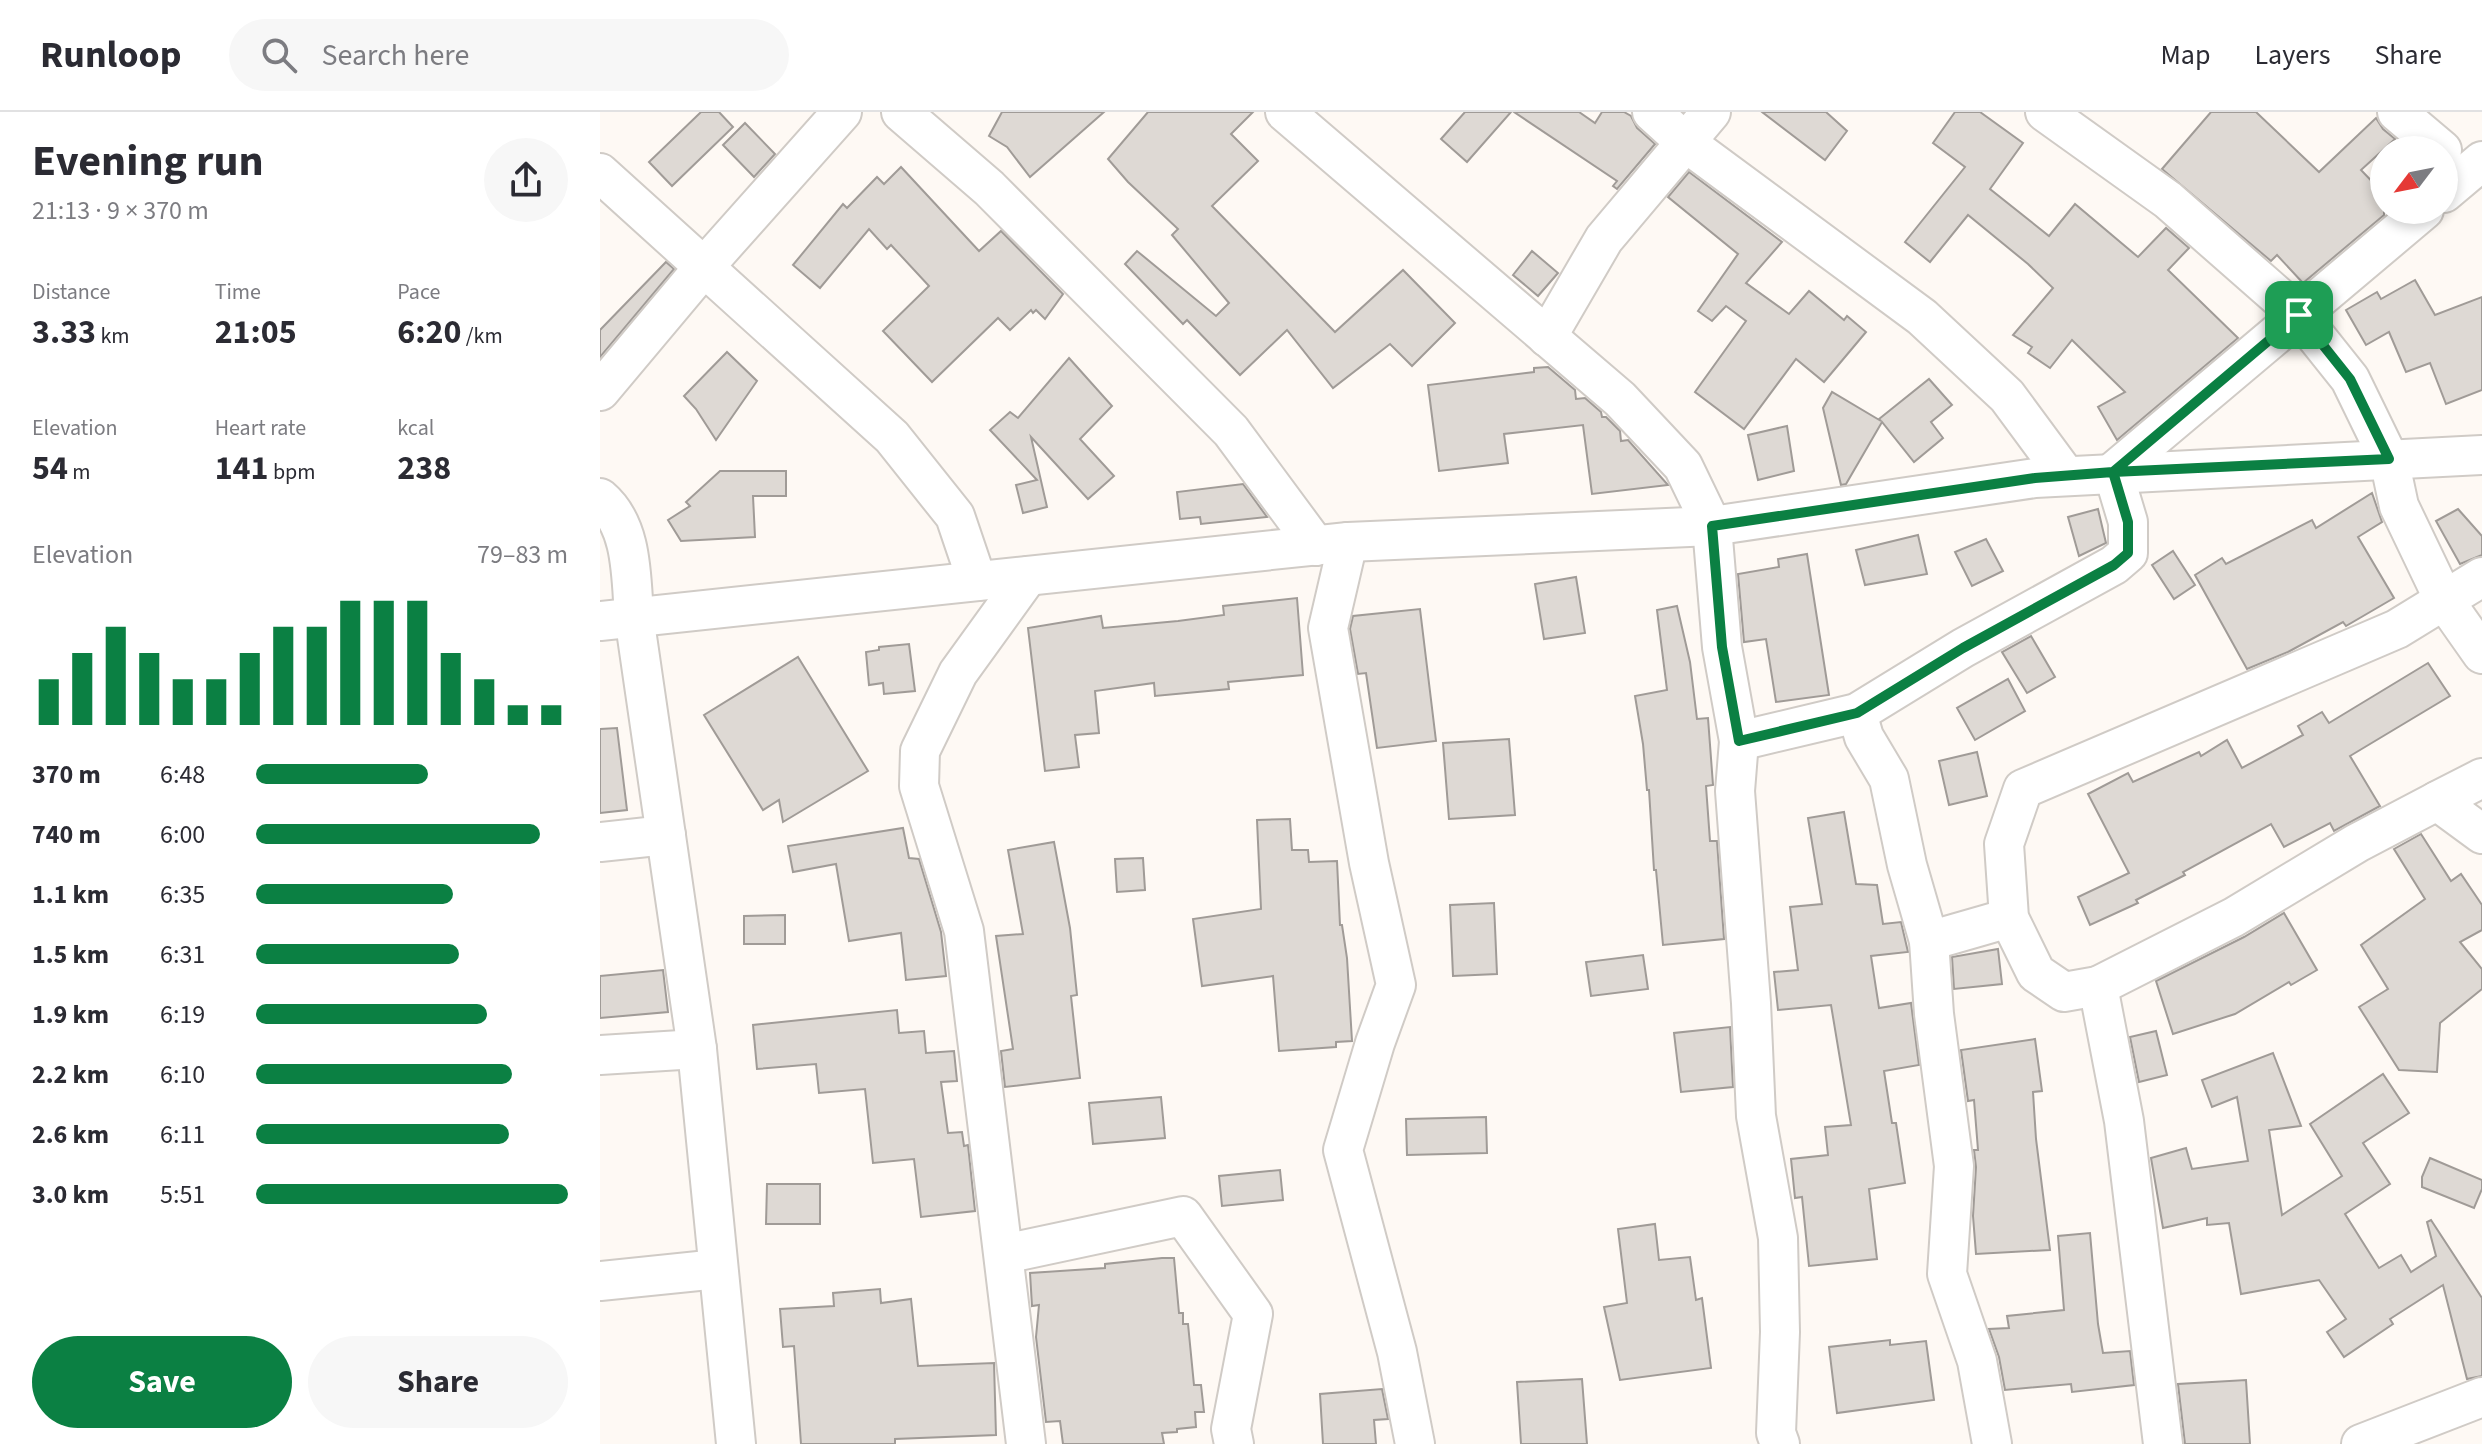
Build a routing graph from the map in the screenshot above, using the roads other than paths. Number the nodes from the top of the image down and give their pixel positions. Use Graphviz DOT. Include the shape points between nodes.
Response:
graph roads {
  1 [pos="842,112"];
  2 [pos="901,112"];
  3 [pos="1285,112"];
  4 [pos="1652,112"];
  5 [pos="1711,112"];
  6 [pos="2045,112"];
  7 [pos="2397,112"];
  8 [pos="1685,142"];
  9 [pos="2460,168"];
  10 [pos="600,173"];
  11 [pos="2407,224"];
  12 [pos="704,267"];
  13 [pos="2299,315"];
  14 [pos="1547,337"];
  15 [pos="600,391"];
  16 [pos="2482,455"];
  17 [pos="2389,459"];
  18 [pos="2113,472"];
  19 [pos="2066,476"];
  20 [pos="600,498"];
  21 [pos="1712,526"];
  22 [pos="1332,544"];
  23 [pos="1028,576"];
  24 [pos="2482,577"];
  25 [pos="977,581"];
  26 [pos="2444,600"];
  27 [pos="617,618"];
  28 [pos="2482,654"];
  29 [pos="1857,713"];
  30 [pos="1739,741"];
  31 [pos="2482,778"];
  32 [pos="2437,801"];
  33 [pos="2482,834"];
  34 [pos="666,835"];
  35 [pos="600,842"];
  36 [pos="2009,918"];
  37 [pos="1929,941"];
  38 [pos="2098,986"];
  39 [pos="697,1049"];
  40 [pos="600,1055"];
  41 [pos="1004,1254"];
  42 [pos="718,1269"];
  43 [pos="600,1281"];
  44 [pos="2482,1397"];
  45 [pos="736,1444"];
  46 [pos="1026,1444"];
  47 [pos="1234,1444"];
  48 [pos="1415,1444"];
  49 [pos="1780,1444"];
  50 [pos="1992,1444"];
  51 [pos="2163,1444"];
  52 [pos="2361,1444"];
  1 -- 12 [label="street"];
  2 -- 22 [label="street" via="989,188 1231,431"];
  3 -- 14 [label="street"];
  4 -- 8 [label="street"];
  5 -- 8 [label="street"];
  6 -- 13 [label="street" via="2168,200"];
  7 -- 9 [label="street"];
  8 -- 14 [label="street" via="1604,239"];
  8 -- 19 [label="street" via="1922,317 2007,396"];
  10 -- 12 [label="street"];
  11 -- 13 [label="street"];
  12 -- 15 [label="street"];
  12 -- 25 [label="street" via="892,437 955,516"];
  13 -- 17 [label="street" via="2350,379"];
  13 -- 18 [label="street"];
  14 -- 21 [label="street" via="1620,399 1683,466"];
  16 -- 17 [label="street"];
  17 -- 18 [label="street"];
  17 -- 26 [label="street" via="2399,506"];
  18 -- 19 [label="street"];
  18 -- 29 [label="street" via="2128,522 2128,553 2094,578 1963,648"];
  19 -- 21 [label="street"];
  20 -- 27 [label="street" via="629,548"];
  21 -- 22 [label="street"];
  21 -- 30 [label="street" via="1722,647"];
  22 -- 23 [label="street"];
  22 -- 48 [label="street" via="1328,628 1396,985 1343,1150 1397,1352"];
  23 -- 25 [label="street"];
  23 -- 41 [label="street" via="958,673 920,751 919,786 964,931"];
  24 -- 26 [label="street"];
  25 -- 27 [label="street"];
  26 -- 28 [label="street"];
  26 -- 36 [label="street" via="2383,635 2023,789 2004,844"];
  27 -- 34 [label="street"];
  29 -- 30 [label="street"];
  29 -- 37 [label="street" via="1864,737 1889,779"];
  30 -- 49 [label="street" via="1735,791 1756,1116 1778,1238"];
  31 -- 32 [label="street"];
  32 -- 33 [label="street"];
  32 -- 38 [label="street" via="2234,917"];
  34 -- 35 [label="street"];
  34 -- 39 [label="street"];
  36 -- 37 [label="street"];
  36 -- 38 [label="street" via="2036,973 2064,992"];
  37 -- 50 [label="street" via="1954,1166 1947,1274 1977,1361"];
  38 -- 51 [label="street" via="2124,1121"];
  39 -- 40 [label="street"];
  39 -- 42 [label="street"];
  41 -- 46 [label="street"];
  41 -- 47 [label="street" via="1183,1216 1253,1314 1231,1429"];
  42 -- 43 [label="street"];
  42 -- 45 [label="street"];
  44 -- 52 [label="street"];
}
